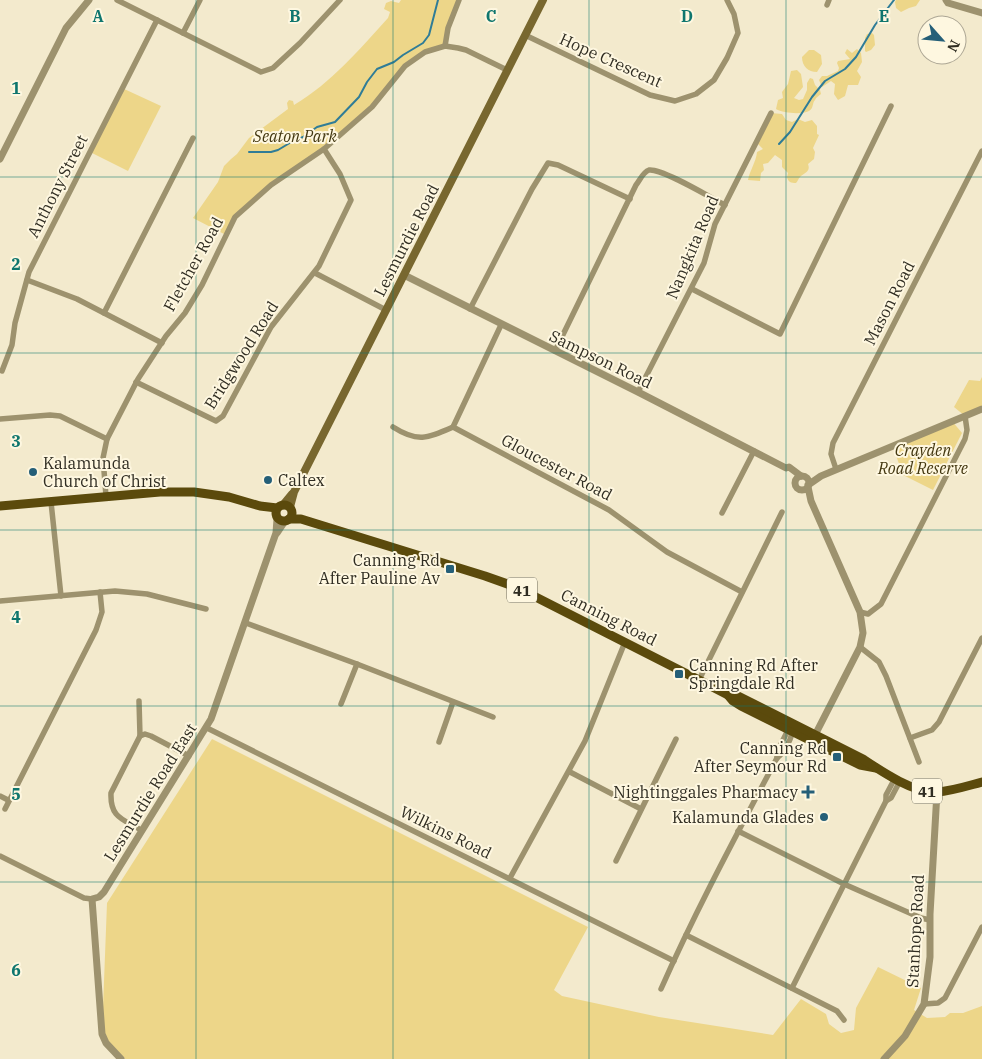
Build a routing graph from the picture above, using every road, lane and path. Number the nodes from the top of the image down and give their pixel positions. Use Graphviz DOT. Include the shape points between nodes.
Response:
graph roads {
  1 [pos="89,0"];
  2 [pos="117,0"];
  3 [pos="200,0"];
  4 [pos="340,0"];
  5 [pos="459,0"];
  6 [pos="543,0"];
  7 [pos="727,0"];
  8 [pos="946,0"];
  9 [pos="982,13"];
  10 [pos="157,20"];
  11 [pos="183,33"];
  12 [pos="525,35"];
  13 [pos="445,46"];
  14 [pos="507,70"];
  15 [pos="891,106"];
  16 [pos="771,113"];
  17 [pos="193,138"];
  18 [pos="324,149"];
  19 [pos="982,151"];
  20 [pos="0,159"];
  21 [pos="630,199"];
  22 [pos="725,205"];
  23 [pos="315,273"];
  24 [pos="404,275"];
  25 [pos="27,280"];
  26 [pos="692,288"];
  27 [pos="470,309"];
  28 [pos="386,310"];
  29 [pos="104,313"];
  30 [pos="501,325"];
  31 [pos="162,343"];
  32 [pos="555,351"];
  33 [pos="2,371"];
  34 [pos="136,382"];
  35 [pos="638,392"];
  36 [pos="982,409"];
  37 [pos="965,416"];
  38 [pos="0,419"];
  39 [pos="394,427"];
  40 [pos="453,427"];
  41 [pos="107,439"];
  42 [pos="754,451"];
  43 [pos="836,469"];
  44 [pos="821,476"];
  45 [pos="800,478"];
  46 [pos="805,487"];
  47 [pos="106,496"];
  48 [pos="51,502"];
  49 [pos="0,506"];
  50 [pos="782,512"];
  51 [pos="284,513"];
  52 [pos="722,513"];
  53 [pos="100,592"];
  54 [pos="742,592"];
  55 [pos="61,596"];
  56 [pos="0,601"];
  57 [pos="206,609"];
  58 [pos="860,612"];
  59 [pos="246,623"];
  60 [pos="982,638"];
  61 [pos="625,642"];
  62 [pos="860,647"];
  63 [pos="357,664"];
  64 [pos="699,680"];
  65 [pos="139,701"];
  66 [pos="453,702"];
  67 [pos="341,704"];
  68 [pos="493,717"];
  69 [pos="206,728"];
  70 [pos="791,729"];
  71 [pos="140,736"];
  72 [pos="814,738"];
  73 [pos="910,738"];
  74 [pos="676,739"];
  75 [pos="439,742"];
  76 [pos="189,756"];
  77 [pos="919,762"];
  78 [pos="570,772"];
  79 [pos="898,779"];
  80 [pos="982,782"];
  81 [pos="937,792"];
  82 [pos="0,796"];
  83 [pos="8,800"];
  84 [pos="5,809"];
  85 [pos="641,809"];
  86 [pos="141,830"];
  87 [pos="738,831"];
  88 [pos="0,856"];
  89 [pos="616,861"];
  90 [pos="510,878"];
  91 [pos="844,884"];
  92 [pos="92,900"];
  93 [pos="930,920"];
  94 [pos="982,927"];
  95 [pos="686,935"];
  96 [pos="674,961"];
  97 [pos="792,988"];
  98 [pos="661,989"];
  99 [pos="924,1004"];
  100 [pos="844,1020"];
  101 [pos="121,1059"];
  102 [pos="884,1059"];
  1 -- 20 [label="street" via="66,28"];
  2 -- 10 [label="street"];
  3 -- 11 [label="street"];
  4 -- 11 [label="street" via="273,68 261,72"];
  5 -- 13 [label="street"];
  6 -- 12 [label="main road, Lesmurdie Road"];
  7 -- 12 [label="street, Hope Crescent" via="738,34 727,58 714,80 696,94 675,100 650,95"];
  8 -- 9 [label="street"];
  10 -- 11 [label="street"];
  10 -- 25 [label="street, Anthony Street"];
  12 -- 14 [label="main road, Lesmurdie Road"];
  13 -- 14 [label="street" via="466,50"];
  13 -- 18 [label="street, Fletcher Road" via="425,52 405,66 372,106"];
  14 -- 24 [label="main road, Lesmurdie Road"];
  15 -- 26 [label="street" via="780,334"];
  16 -- 22 [label="street, Nangkita Road"];
  17 -- 29 [label="street"];
  18 -- 23 [label="street, Bridgwood Road" via="351,200"];
  18 -- 31 [label="street, Fletcher Road" via="271,184 235,217 198,292"];
  19 -- 43 [label="street, Mason Road" via="833,443 831,454"];
  21 -- 22 [label="street" via="645,172 650,170 662,172"];
  21 -- 27 [label="street" via="558,165 548,164 532,188"];
  21 -- 32 [label="street"];
  22 -- 26 [label="street, Nangkita Road"];
  23 -- 28 [label="street"];
  23 -- 34 [label="street, Bridgwood Road" via="275,321 223,416 216,421"];
  24 -- 27 [label="street, Sampson Road"];
  24 -- 28 [label="main road, Lesmurdie Road"];
  25 -- 29 [label="street" via="78,299"];
  25 -- 33 [label="street, Anthony Street" via="12,345"];
  26 -- 35 [label="street, Nangkita Road"];
  27 -- 30 [label="street, Sampson Road"];
  28 -- 51 [label="main road, Lesmurdie Road"];
  29 -- 31 [label="street"];
  30 -- 32 [label="street, Sampson Road"];
  30 -- 40 [label="street"];
  31 -- 34 [label="street, Fletcher Road"];
  32 -- 35 [label="street, Sampson Road"];
  34 -- 41 [label="street, Fletcher Road"];
  35 -- 42 [label="street, Sampson Road"];
  36 -- 37 [label="street"];
  37 -- 43 [label="street"];
  37 -- 58 [label="street" via="965,439 881,604 868,614"];
  38 -- 41 [label="street" via="60,416"];
  39 -- 40 [label="street" via="417,439 430,438"];
  40 -- 54 [label="street, Gloucester Road" via="609,510 667,552"];
  41 -- 47 [label="street, Fletcher Road" via="103,458"];
  42 -- 45 [label="street, Sampson Road" via="792,469"];
  42 -- 52 [label="street"];
  43 -- 44 [label="street"];
  44 -- 45 [label="street"];
  44 -- 46 [label="street"];
  45 -- 46 [label="street" via="808,480"];
  45 -- 46 [label="street" via="796,487"];
  46 -- 58 [label="street"];
  47 -- 48 [label="main road"];
  47 -- 51 [label="main road" via="194,492 229,497"];
  48 -- 49 [label="main road"];
  48 -- 55 [label="street"];
  50 -- 54 [label="street"];
  51 -- 59 [label="street, Lesmurdie Road East"];
  51 -- 61 [label="main road, Canning Road / 41" via="496,579"];
  53 -- 55 [label="street"];
  53 -- 57 [label="street" via="147,594"];
  53 -- 83 [label="street" via="102,612 96,630"];
  54 -- 64 [label="street"];
  55 -- 56 [label="street"];
  58 -- 62 [label="street" via="863,633"];
  59 -- 63 [label="street"];
  59 -- 69 [label="street, Lesmurdie Road East"];
  60 -- 73 [label="street" via="939,722 932,730"];
  61 -- 64 [label="main road, Canning Road / 41"];
  61 -- 78 [label="street"];
  62 -- 72 [label="street"];
  62 -- 73 [label="street" via="879,662"];
  63 -- 66 [label="street"];
  63 -- 67 [label="street"];
  64 -- 70 [label="main road, Canning Road / 41" via="728,695 736,695"];
  65 -- 71 [label="street"];
  66 -- 68 [label="street"];
  66 -- 75 [label="street"];
  69 -- 76 [label="street, Lesmurdie Road East"];
  69 -- 90 [label="street, Wilkins Road"];
  70 -- 72 [label="main road, Canning Road / 41"];
  70 -- 87 [label="street" via="781,754"];
  71 -- 76 [label="street" via="151,736"];
  71 -- 86 [label="street" via="111,793 111,800 120,819"];
  72 -- 79 [label="main road, Canning Road / 41" via="863,759"];
  73 -- 77 [label="street"];
  74 -- 85 [label="street"];
  76 -- 86 [label="street, Lesmurdie Road East"];
  78 -- 85 [label="street"];
  78 -- 90 [label="street"];
  79 -- 81 [label="main road, Canning Road / 41" via="921,790"];
  79 -- 91 [label="street" via="886,795 886,801"];
  80 -- 81 [label="main road, Canning Road / 41"];
  81 -- 93 [label="street, Stanhope Road"];
  82 -- 83 [label="street"];
  83 -- 84 [label="street"];
  85 -- 89 [label="street"];
  86 -- 92 [label="street, Lesmurdie Road East" via="103,893"];
  87 -- 91 [label="street"];
  87 -- 95 [label="street"];
  88 -- 92 [label="street"];
  90 -- 96 [label="street, Wilkins Road"];
  91 -- 93 [label="street"];
  91 -- 97 [label="street"];
  92 -- 101 [label="street" via="102,1034"];
  93 -- 99 [label="street, Stanhope Road" via="930,957"];
  94 -- 99 [label="street" via="945,998 938,1003"];
  95 -- 96 [label="street"];
  95 -- 97 [label="street"];
  96 -- 98 [label="street"];
  97 -- 100 [label="street" via="836,1011"];
  99 -- 102 [label="street, Stanhope Road" via="905,1036"];
}
